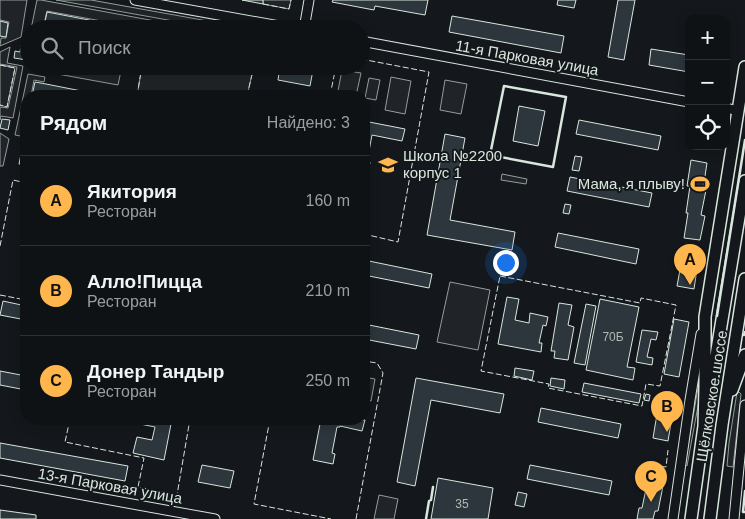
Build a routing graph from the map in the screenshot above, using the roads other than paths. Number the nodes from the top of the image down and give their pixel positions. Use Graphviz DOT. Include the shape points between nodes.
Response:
graph roads {
  1 [pos="134,0"];
  2 [pos="309,0"];
  3 [pos="246,20"];
  4 [pos="306,20"];
  5 [pos="370,43"];
  6 [pos="745,67"];
  7 [pos="685,101"];
  8 [pos="730,109"];
  9 [pos="738,111"];
  10 [pos="745,181"];
  11 [pos="745,279"];
  12 [pos="704,317"];
  13 [pos="745,355"];
  14 [pos="745,405"];
  15 [pos="722,425"];
  16 [pos="704,426"];
  17 [pos="0,480"];
  18 [pos="215,519"];
  19 [pos="673,519"];
  20 [pos="690,519"];
  21 [pos="710,519"];
  22 [pos="734,519"];
  1 -- 3 [label="street"];
  2 -- 4 [label="street"];
  5 -- 7 [label="street, 11-я Парковая улица"];
  6 -- 9 [label="main road"];
  8 -- 9 [label="street"];
  9 -- 12 [label="main road"];
  10 -- 16 [label="main road, Щёлковское шоссе"];
  11 -- 15 [label="main road, Щёлковское шоссе"];
  12 -- 16 [label="main road"];
  12 -- 19 [label="street"];
  13 -- 15 [label="main road"];
  14 -- 22 [label="street"];
  15 -- 21 [label="main road, Щёлковское шоссе"];
  16 -- 20 [label="main road, Щёлковское шоссе"];
  17 -- 18 [label="street, 13-я Парковая улица"];
}
